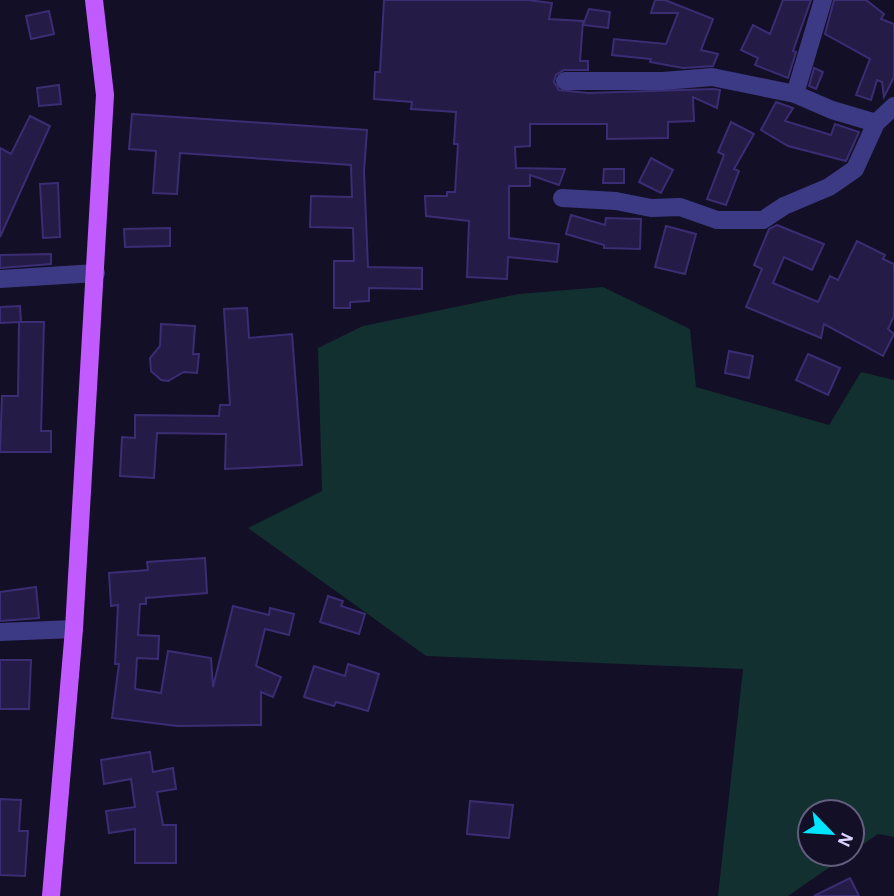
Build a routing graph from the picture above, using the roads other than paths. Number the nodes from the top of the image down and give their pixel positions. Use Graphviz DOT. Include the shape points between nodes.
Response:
graph roads {
  1 [pos="94,0"];
  2 [pos="823,0"];
  3 [pos="565,81"];
  4 [pos="795,94"];
  5 [pos="894,106"];
  6 [pos="876,123"];
  7 [pos="562,198"];
  8 [pos="96,273"];
  9 [pos="0,279"];
  10 [pos="75,629"];
  11 [pos="0,632"];
  12 [pos="51,896"];
  1 -- 8 [label="main road" via="105,94"];
  2 -- 4 [label="street"];
  3 -- 4 [label="street" via="712,77"];
  4 -- 6 [label="street"];
  5 -- 6 [label="street"];
  6 -- 7 [label="street" via="855,169 763,220 717,220 680,207"];
  8 -- 9 [label="street"];
  8 -- 10 [label="main road"];
  10 -- 11 [label="street"];
  10 -- 12 [label="main road"];
}
